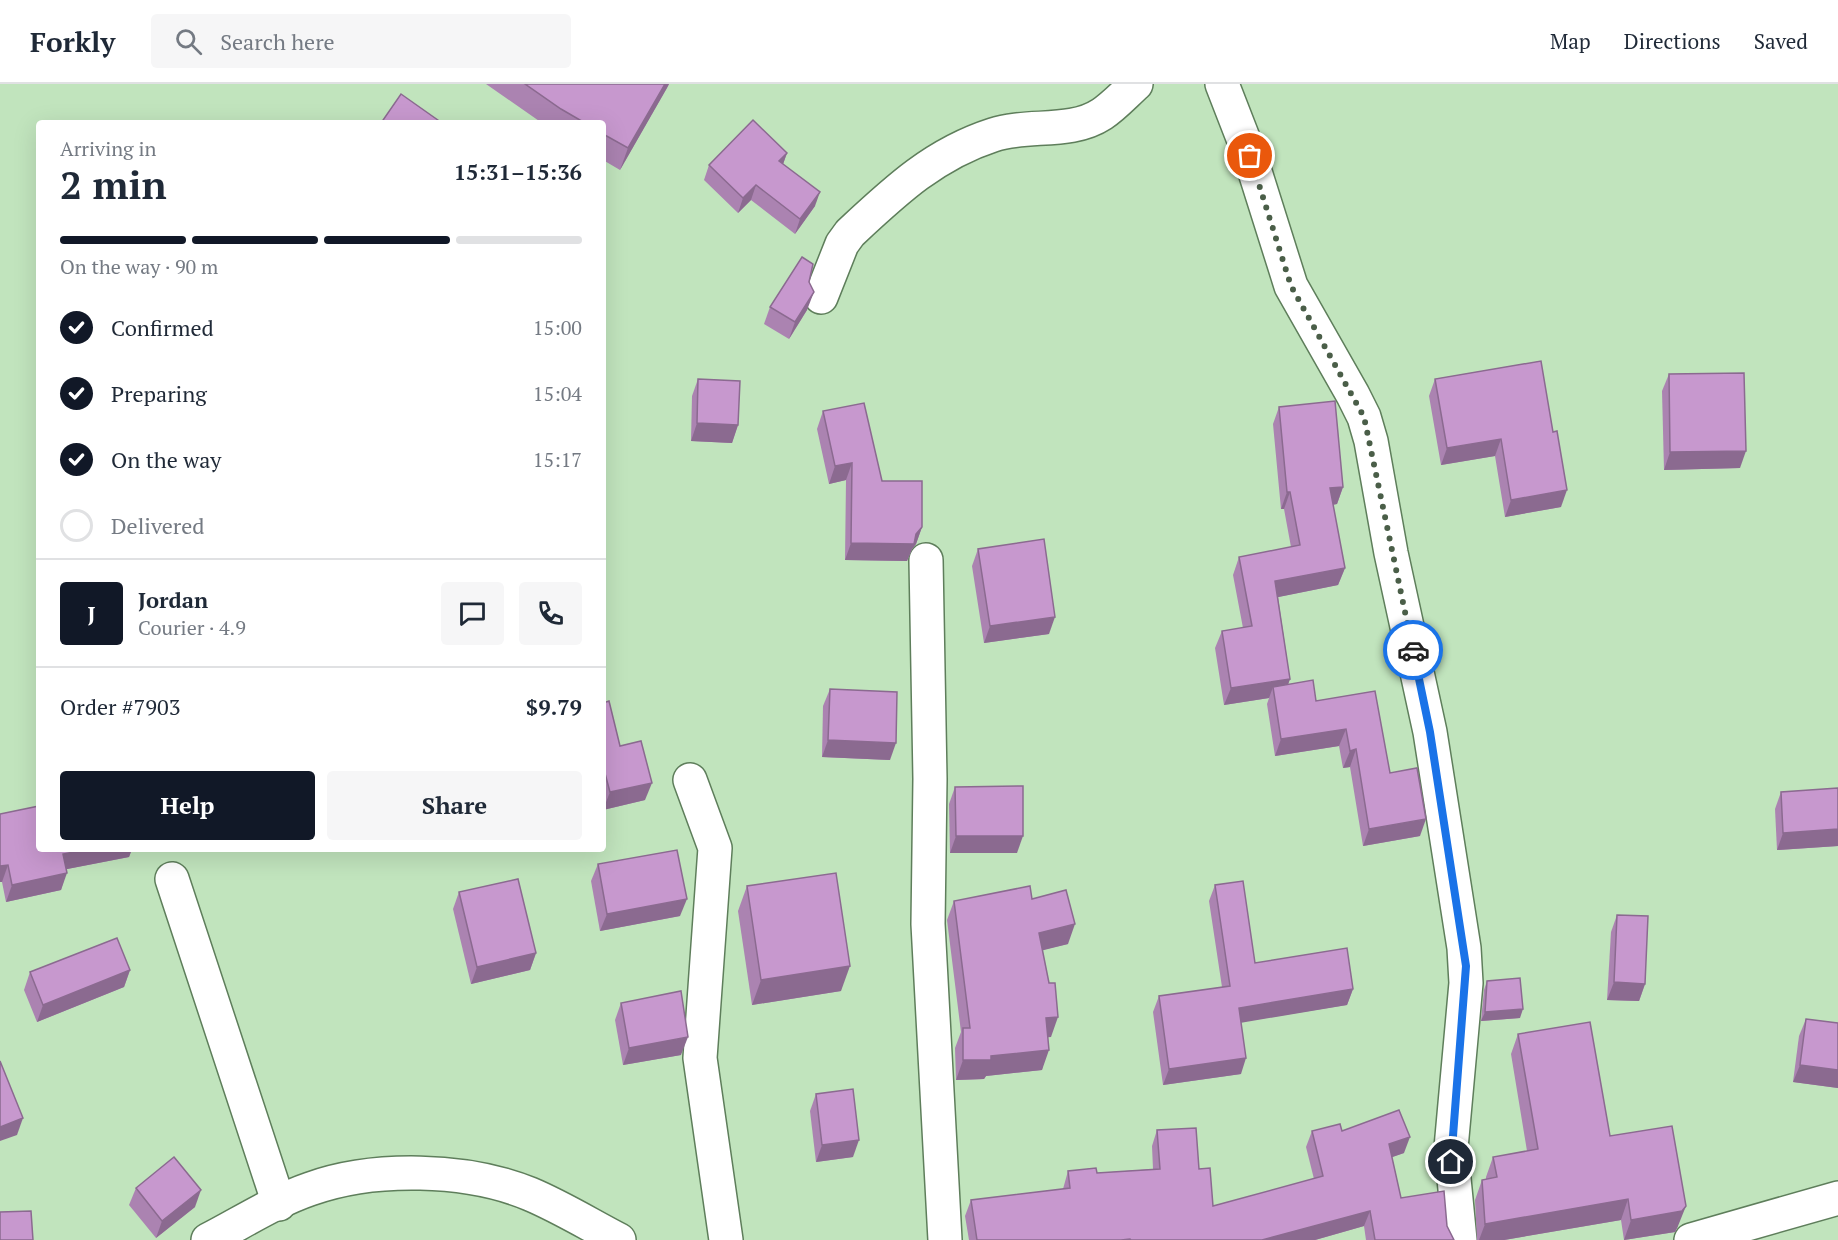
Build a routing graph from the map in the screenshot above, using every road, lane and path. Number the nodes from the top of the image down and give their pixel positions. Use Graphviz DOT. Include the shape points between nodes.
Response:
graph roads {
  1 [pos="1136,84"];
  2 [pos="1222,84"];
  3 [pos="821,297"];
  4 [pos="926,560"];
  5 [pos="690,780"];
  6 [pos="172,879"];
  7 [pos="1838,1198"];
  8 [pos="279,1204"];
  9 [pos="208,1240"];
  10 [pos="620,1240"];
  11 [pos="726,1240"];
  12 [pos="945,1240"];
  13 [pos="1460,1240"];
  14 [pos="1691,1240"];
  1 -- 3 [label="street" via="1095,118 1065,127 996,134 922,169 850,233"];
  2 -- 13 [label="street" via="1250,156 1291,286 1353,394 1371,441 1430,732 1464,948 1466,983 1451,1155"];
  4 -- 12 [label="street" via="928,924"];
  5 -- 11 [label="street" via="715,848 700,1058"];
  6 -- 8 [label="street"];
  7 -- 14 [label="street"];
  8 -- 9 [label="street"];
  8 -- 10 [label="street" via="327,1183 376,1174 462,1177 530,1194"];
}
